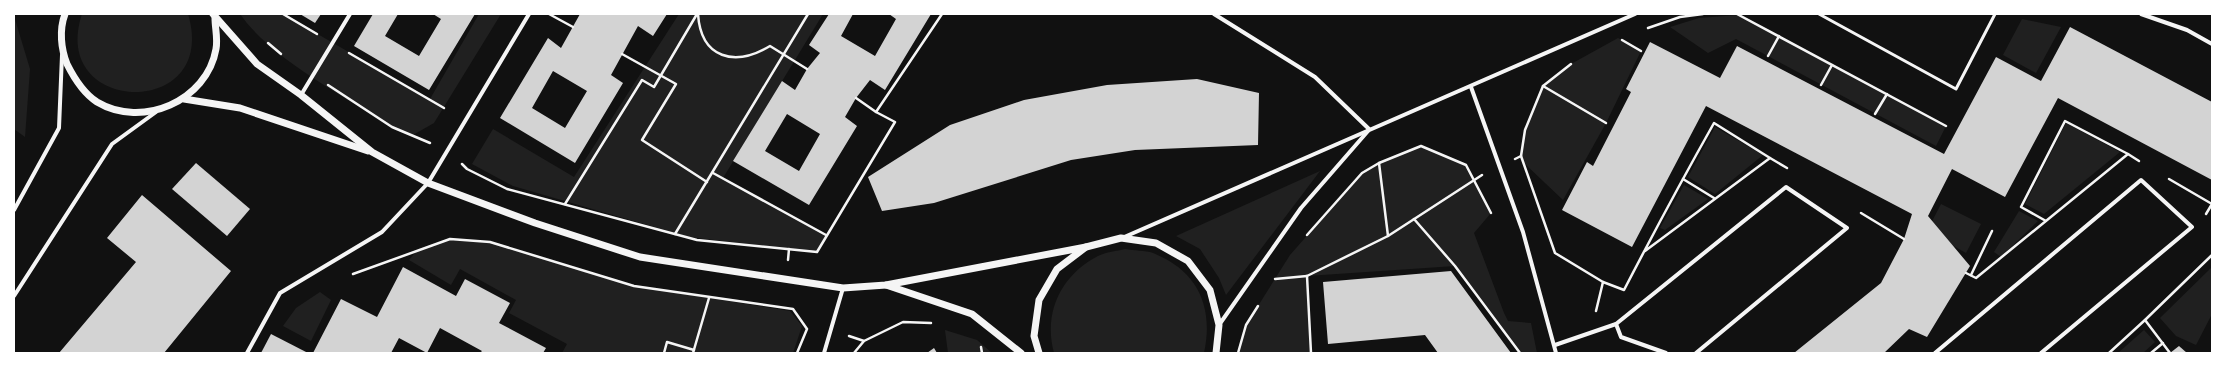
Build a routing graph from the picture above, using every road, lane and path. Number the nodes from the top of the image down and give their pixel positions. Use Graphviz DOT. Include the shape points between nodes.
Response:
graph roads {
  1 [pos="58,14"];
  2 [pos="65,14"];
  3 [pos="283,14"];
  4 [pos="350,14"];
  5 [pos="529,14"];
  6 [pos="549,14"];
  7 [pos="698,14"];
  8 [pos="808,14"];
  9 [pos="942,14"];
  10 [pos="1214,14"];
  11 [pos="1635,14"];
  12 [pos="1703,14"];
  13 [pos="1737,14"];
  14 [pos="1819,14"];
  15 [pos="1995,14"];
  16 [pos="2141,14"];
  17 [pos="214,16"];
  18 [pos="62,22"];
  19 [pos="573,27"];
  20 [pos="1644,29"];
  21 [pos="1622,36"];
  22 [pos="1778,36"];
  23 [pos="262,38"];
  24 [pos="333,43"];
  25 [pos="2212,44"];
  26 [pos="1641,51"];
  27 [pos="62,52"];
  28 [pos="622,54"];
  29 [pos="784,55"];
  30 [pos="1768,56"];
  31 [pos="285,57"];
  32 [pos="1578,60"];
  33 [pos="1832,65"];
  34 [pos="807,69"];
  35 [pos="661,75"];
  36 [pos="313,76"];
  37 [pos="1820,85"];
  38 [pos="1543,86"];
  39 [pos="1471,87"];
  40 [pos="1887,94"];
  41 [pos="301,95"];
  42 [pos="856,98"];
  43 [pos="184,99"];
  44 [pos="444,108"];
  45 [pos="156,111"];
  46 [pos="876,112"];
  47 [pos="1875,114"];
  48 [pos="1606,123"];
  49 [pos="1946,126"];
  50 [pos="1369,129"];
  51 [pos="447,151"];
  52 [pos="372,152"];
  53 [pos="1522,156"];
  54 [pos="1379,163"];
  55 [pos="1499,166"];
  56 [pos="713,173"];
  57 [pos="1474,179"];
  58 [pos="1683,179"];
  59 [pos="707,182"];
  60 [pos="428,183"];
  61 [pos="1714,198"];
  62 [pos="565,204"];
  63 [pos="14,210"];
  64 [pos="1491,213"];
  65 [pos="1414,219"];
  66 [pos="2046,221"];
  67 [pos="1992,230"];
  68 [pos="675,234"];
  69 [pos="826,235"];
  70 [pos="1388,236"];
  71 [pos="1306,237"];
  72 [pos="1121,238"];
  73 [pos="1086,247"];
  74 [pos="1644,251"];
  75 [pos="2212,255"];
  76 [pos="1278,273"];
  77 [pos="1966,273"];
  78 [pos="352,274"];
  79 [pos="1971,275"];
  80 [pos="1307,276"];
  81 [pos="1274,279"];
  82 [pos="886,285"];
  83 [pos="1270,286"];
  84 [pos="843,288"];
  85 [pos="14,296"];
  86 [pos="709,298"];
  87 [pos="1262,299"];
  88 [pos="2145,320"];
  89 [pos="935,323"];
  90 [pos="1219,324"];
  91 [pos="1616,324"];
  92 [pos="807,329"];
  93 [pos="831,331"];
  94 [pos="864,341"];
  95 [pos="2163,343"];
  96 [pos="1555,345"];
  97 [pos="981,346"];
  98 [pos="694,352"];
  99 [pos="247,353"];
  100 [pos="664,353"];
  101 [pos="797,353"];
  102 [pos="824,353"];
  103 [pos="854,353"];
  104 [pos="982,353"];
  105 [pos="1021,353"];
  106 [pos="1039,353"];
  107 [pos="1216,353"];
  108 [pos="1238,353"];
  109 [pos="1311,353"];
  110 [pos="1520,353"];
  111 [pos="1556,353"];
  112 [pos="1666,353"];
  113 [pos="1696,353"];
  114 [pos="1935,353"];
  115 [pos="2041,353"];
  116 [pos="2109,353"];
  117 [pos="2151,353"];
  118 [pos="2170,353"];
  1 -- 18 [label="street"];
  2 -- 18 [label="street"];
  3 -- 24 [label="path"];
  4 -- 24 [label="street"];
  5 -- 51 [label="street"];
  6 -- 19 [label="path"];
  7 -- 29 [label="path" via="702,36 708,47 722,55 735,58 748,56 770,46"];
  7 -- 35 [label="path"];
  8 -- 29 [label="path"];
  9 -- 46 [label="path"];
  10 -- 50 [label="street" via="1315,77"];
  11 -- 39 [label="street"];
  12 -- 20 [label="path" via="1680,17"];
  13 -- 22 [label="path"];
  14 -- 15 [label="lane" via="1956,89"];
  16 -- 25 [label="street" via="2188,30"];
  17 -- 41 [label="street" via="257,64"];
  17 -- 43 [label="street" via="216,49 205,77"];
  18 -- 27 [label="street"];
  21 -- 26 [label="path" via="1618,38"];
  22 -- 30 [label="path"];
  22 -- 33 [label="path"];
  23 -- 31 [label="path"];
  24 -- 36 [label="street"];
  24 -- 44 [label="path"];
  27 -- 45 [label="street" via="75,80 97,102 125,112"];
  27 -- 63 [label="street" via="59,128"];
  28 -- 35 [label="path"];
  29 -- 34 [label="path"];
  29 -- 56 [label="path"];
  32 -- 38 [label="path"];
  33 -- 37 [label="path"];
  33 -- 40 [label="path"];
  35 -- 59 [label="path" via="676,84 642,140"];
  35 -- 62 [label="path" via="654,87 642,80"];
  36 -- 41 [label="street"];
  36 -- 51 [label="path" via="392,126"];
  38 -- 48 [label="path"];
  38 -- 53 [label="path" via="1525,130"];
  39 -- 50 [label="street"];
  39 -- 55 [label="street"];
  40 -- 47 [label="path"];
  40 -- 49 [label="path"];
  41 -- 52 [label="street"];
  42 -- 46 [label="path"];
  43 -- 45 [label="street"];
  43 -- 52 [label="street" via="240,108"];
  45 -- 85 [label="street" via="112,144"];
  46 -- 69 [label="path" via="895,122"];
  50 -- 72 [label="street"];
  50 -- 90 [label="street" via="1301,208"];
  51 -- 60 [label="street"];
  51 -- 62 [label="path" via="467,169 507,189"];
  52 -- 60 [label="street"];
  53 -- 55 [label="path"];
  53 -- 74 [label="path" via="1554,252 1602,282 1624,290"];
  54 -- 57 [label="path" via="1421,146 1466,165"];
  54 -- 70 [label="path"];
  54 -- 71 [label="path" via="1362,172"];
  55 -- 57 [label="path"];
  55 -- 96 [label="street" via="1523,232"];
  56 -- 59 [label="path"];
  56 -- 69 [label="path"];
  57 -- 64 [label="path"];
  57 -- 65 [label="path"];
  58 -- 61 [label="path"];
  58 -- 61 [label="path" via="1714,123 1770,158"];
  58 -- 74 [label="path"];
  59 -- 68 [label="path"];
  60 -- 84 [label="street" via="535,223 640,257"];
  60 -- 99 [label="street" via="382,232 280,293"];
  61 -- 74 [label="path"];
  62 -- 68 [label="path"];
  65 -- 70 [label="path"];
  65 -- 110 [label="path" via="1455,266"];
  66 -- 66 [label="path" via="2105,173 2128,154 2065,121 2021,207"];
  66 -- 79 [label="path" via="1976,278"];
  67 -- 79 [label="path"];
  68 -- 69 [label="path" via="697,240 817,252"];
  70 -- 80 [label="path"];
  72 -- 73 [label="street"];
  72 -- 90 [label="street" via="1156,243 1188,261 1210,290"];
  73 -- 82 [label="street"];
  73 -- 106 [label="street" via="1057,269 1039,300 1034,336"];
  75 -- 88 [label="path"];
  76 -- 81 [label="path"];
  77 -- 79 [label="path"];
  78 -- 86 [label="path" via="450,238 490,242 634,286"];
  80 -- 81 [label="path"];
  80 -- 109 [label="path"];
  81 -- 83 [label="path"];
  82 -- 84 [label="street"];
  82 -- 105 [label="street" via="972,314"];
  84 -- 93 [label="street"];
  86 -- 92 [label="path" via="793,309"];
  86 -- 98 [label="path"];
  87 -- 108 [label="path" via="1246,325"];
  88 -- 95 [label="path"];
  88 -- 116 [label="path"];
  89 -- 94 [label="path" via="903,322"];
  90 -- 107 [label="street"];
  91 -- 96 [label="street"];
  91 -- 112 [label="street" via="1621,337"];
  91 -- 113 [label="street" via="1786,187 1847,228"];
  92 -- 93 [label="path"];
  92 -- 101 [label="path"];
  93 -- 94 [label="path"];
  93 -- 102 [label="street"];
  94 -- 103 [label="path"];
  95 -- 117 [label="path"];
  95 -- 118 [label="path"];
  96 -- 111 [label="street"];
  97 -- 104 [label="path"];
  98 -- 100 [label="path" via="667,342"];
  114 -- 115 [label="street" via="2141,180 2192,227"];
}
